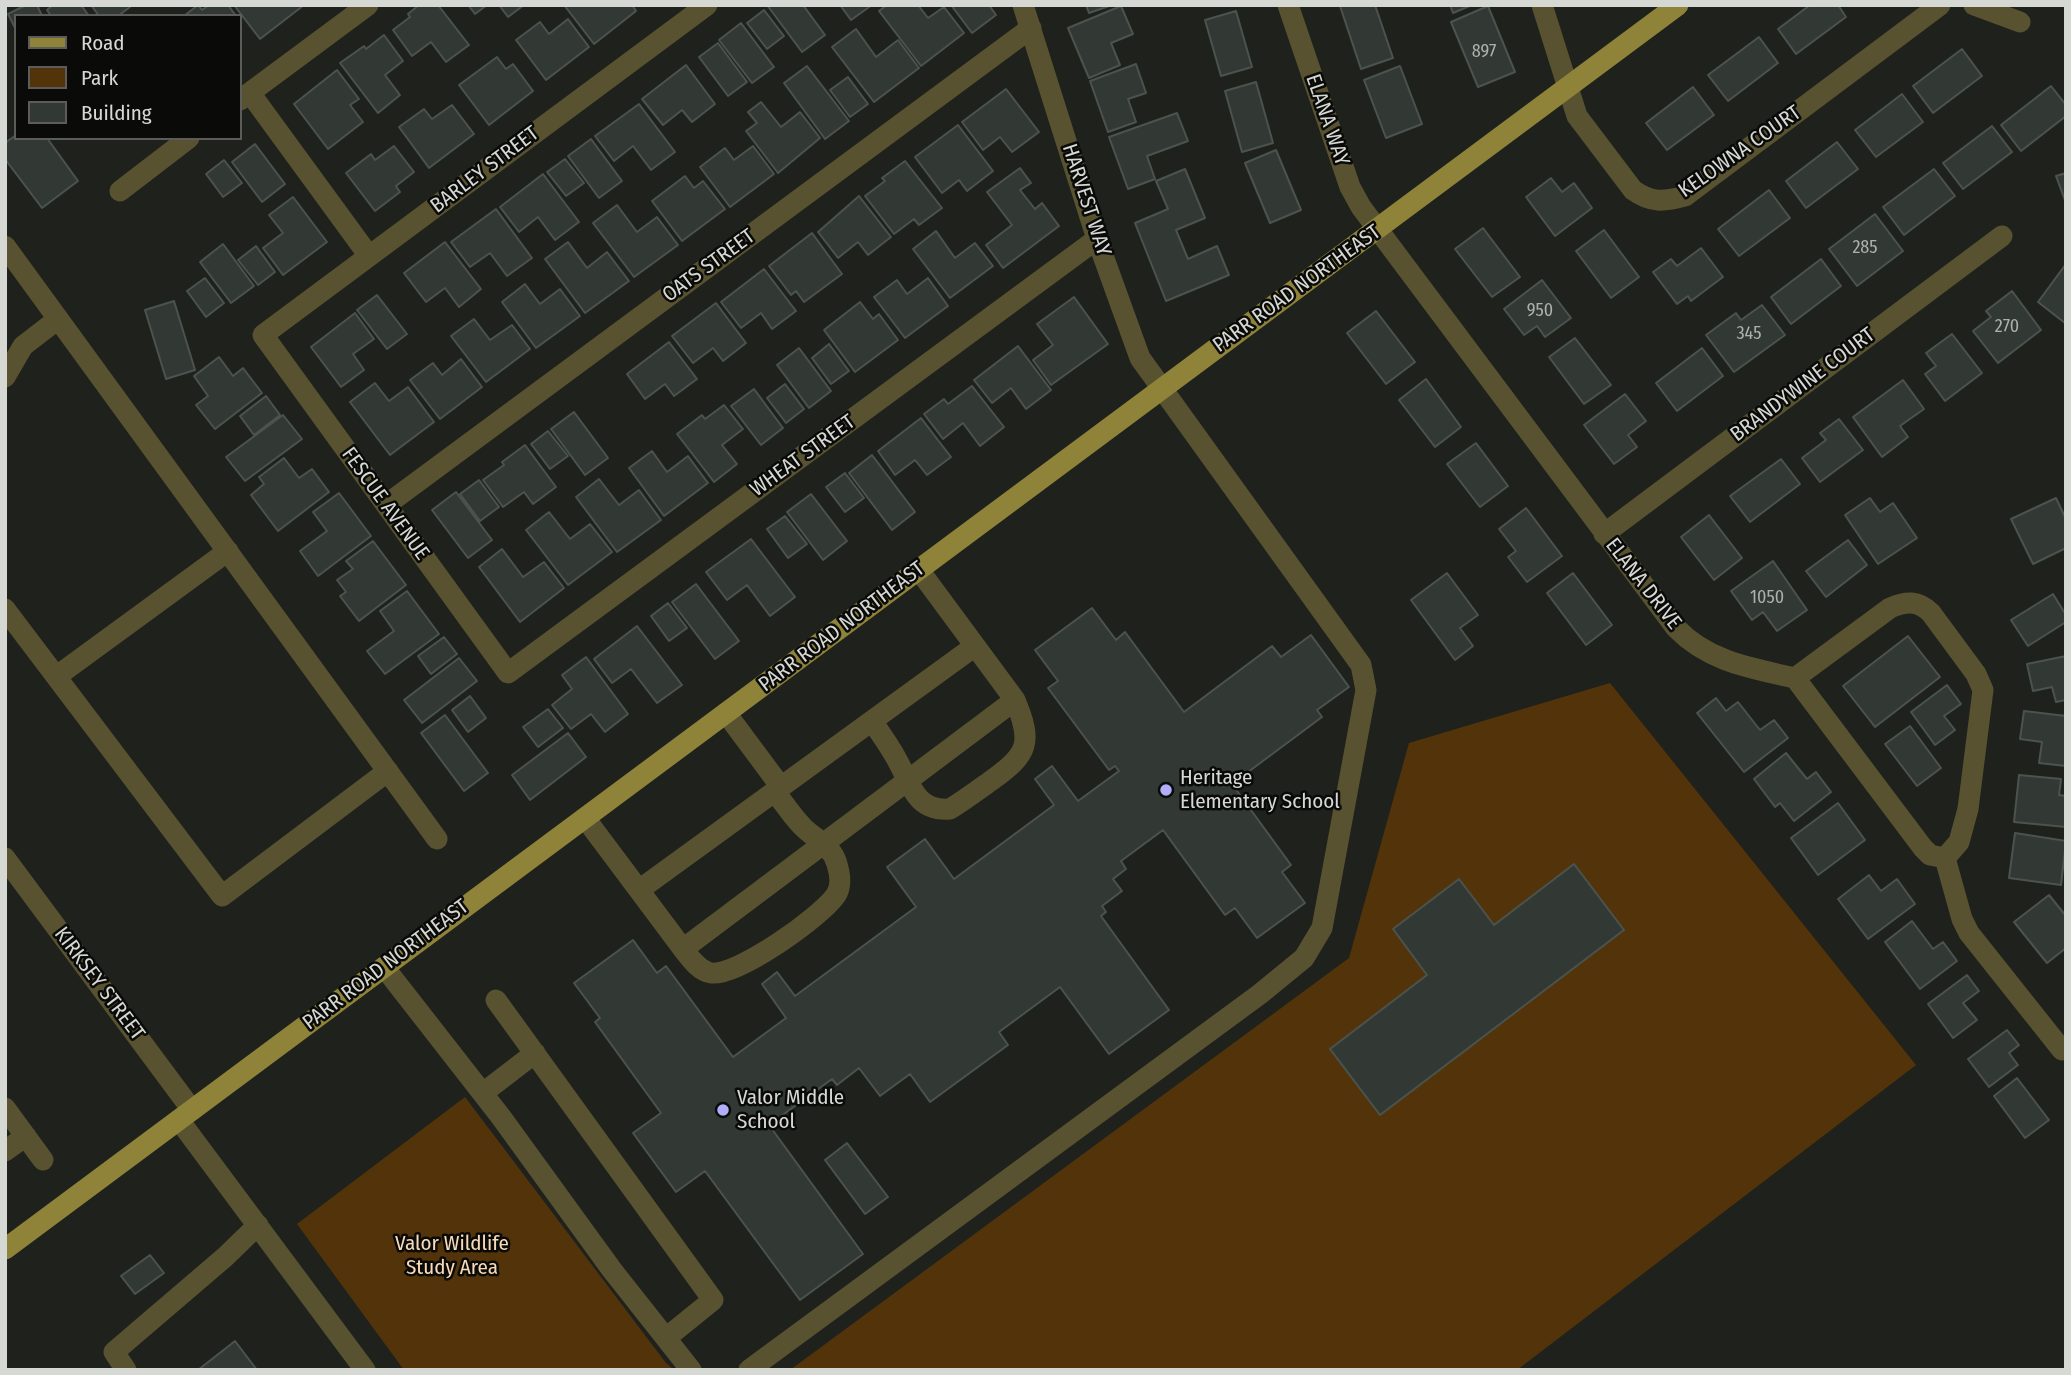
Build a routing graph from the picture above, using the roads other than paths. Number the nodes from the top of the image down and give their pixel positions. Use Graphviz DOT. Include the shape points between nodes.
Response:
graph roads {
  1 [pos="368,5"];
  2 [pos="707,5"];
  3 [pos="1023,5"];
  4 [pos="1288,5"];
  5 [pos="1542,5"];
  6 [pos="1678,5"];
  7 [pos="1940,5"];
  8 [pos="1973,5"];
  9 [pos="2020,22"];
  10 [pos="1031,28"];
  11 [pos="1568,88"];
  12 [pos="245,96"];
  13 [pos="184,141"];
  14 [pos="120,191"];
  15 [pos="1378,230"];
  16 [pos="2002,236"];
  17 [pos="1097,239"];
  18 [pos="5,247"];
  19 [pos="369,256"];
  20 [pos="58,319"];
  21 [pos="262,335"];
  22 [pos="5,377"];
  23 [pos="1163,389"];
  24 [pos="386,505"];
  25 [pos="1604,534"];
  26 [pos="228,551"];
  27 [pos="919,570"];
  28 [pos="5,609"];
  29 [pos="975,646"];
  30 [pos="508,673"];
  31 [pos="57,676"];
  32 [pos="1795,678"];
  33 [pos="1014,700"];
  34 [pos="726,713"];
  35 [pos="872,721"];
  36 [pos="388,771"];
  37 [pos="906,782"];
  38 [pos="778,790"];
  39 [pos="585,818"];
  40 [pos="437,839"];
  41 [pos="825,843"];
  42 [pos="5,858"];
  43 [pos="1945,858"];
  44 [pos="639,890"];
  45 [pos="683,949"];
  46 [pos="384,967"];
  47 [pos="496,1000"];
  48 [pos="2062,1050"];
  49 [pos="535,1054"];
  50 [pos="483,1093"];
  51 [pos="5,1108"];
  52 [pos="185,1115"];
  53 [pos="26,1136"];
  54 [pos="5,1151"];
  55 [pos="43,1160"];
  56 [pos="258,1225"];
  57 [pos="5,1249"];
  58 [pos="666,1338"];
  59 [pos="126,1370"];
  60 [pos="365,1370"];
  61 [pos="691,1370"];
  62 [pos="749,1370"];
  1 -- 12 [label="street"];
  2 -- 19 [label="street, BARLEY STREET"];
  3 -- 10 [label="street, HARVEST WAY"];
  4 -- 15 [label="street, ELANA WAY" via="1350,187"];
  5 -- 11 [label="street, KELOWNA COURT"];
  6 -- 11 [label="main road, PARR ROAD NORTHEAST"];
  7 -- 11 [label="street, KELOWNA COURT" via="1685,196 1669,200 1644,198 1633,190 1577,116"];
  8 -- 9 [label="street"];
  10 -- 17 [label="street, HARVEST WAY"];
  10 -- 24 [label="street, OATS STREET"];
  11 -- 15 [label="main road, PARR ROAD NORTHEAST"];
  12 -- 19 [label="street"];
  13 -- 14 [label="street"];
  15 -- 23 [label="main road, PARR ROAD NORTHEAST"];
  15 -- 25 [label="street, ELANA DRIVE"];
  16 -- 25 [label="street, BRANDYWINE COURT"];
  17 -- 23 [label="street, HARVEST WAY" via="1140,358"];
  17 -- 30 [label="street, WHEAT STREET"];
  18 -- 20 [label="street"];
  19 -- 21 [label="street, BARLEY STREET"];
  20 -- 22 [label="street" via="23,346"];
  20 -- 26 [label="street"];
  21 -- 24 [label="street, FESCUE AVENUE"];
  23 -- 27 [label="main road, PARR ROAD NORTHEAST"];
  23 -- 62 [label="street, HARVEST WAY" via="1361,665 1366,690 1322,928 1304,958 1260,994"];
  24 -- 30 [label="street, FESCUE AVENUE"];
  25 -- 32 [label="street, ELANA DRIVE" via="1689,642 1727,662"];
  26 -- 31 [label="street"];
  26 -- 36 [label="street"];
  27 -- 29 [label="street"];
  27 -- 34 [label="main road, PARR ROAD NORTHEAST"];
  28 -- 31 [label="street"];
  29 -- 33 [label="street"];
  29 -- 35 [label="street"];
  31 -- 36 [label="street" via="222,896"];
  32 -- 43 [label="street" via="1923,848"];
  32 -- 43 [label="street" via="1898,605 1914,603 1931,613 1983,690 1968,809 1959,842"];
  33 -- 37 [label="street"];
  33 -- 37 [label="street" via="1025,732 1024,747 1015,763 950,809 928,806"];
  34 -- 38 [label="street"];
  34 -- 39 [label="main road, PARR ROAD NORTHEAST"];
  35 -- 37 [label="street"];
  35 -- 38 [label="street"];
  36 -- 40 [label="street"];
  37 -- 41 [label="street"];
  38 -- 41 [label="street" via="802,826"];
  38 -- 44 [label="street"];
  39 -- 44 [label="street"];
  39 -- 46 [label="main road, PARR ROAD NORTHEAST"];
  41 -- 45 [label="street"];
  41 -- 45 [label="street" via="836,860 840,879 836,894 776,944 726,972 709,973"];
  42 -- 52 [label="street, KIRKSEY STREET"];
  43 -- 48 [label="street" via="1969,933"];
  44 -- 45 [label="street"];
  46 -- 50 [label="street"];
  46 -- 52 [label="main road, PARR ROAD NORTHEAST"];
  47 -- 49 [label="street"];
  49 -- 50 [label="street"];
  49 -- 58 [label="street" via="713,1300"];
  50 -- 58 [label="street"];
  51 -- 53 [label="street"];
  52 -- 56 [label="street, KIRKSEY STREET"];
  52 -- 57 [label="main road, PARR ROAD NORTHEAST"];
  53 -- 54 [label="street"];
  53 -- 55 [label="street"];
  56 -- 59 [label="street" via="114,1352"];
  56 -- 60 [label="street, KIRKSEY STREET"];
  58 -- 61 [label="street"];
}
